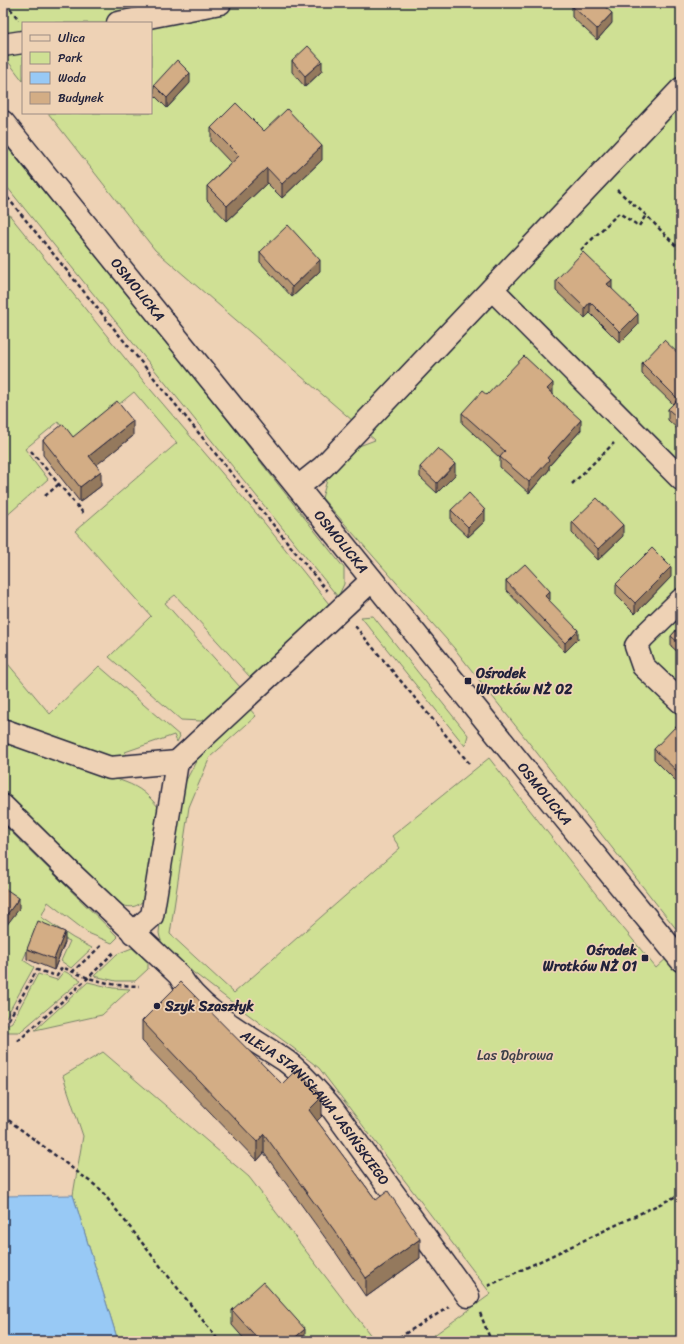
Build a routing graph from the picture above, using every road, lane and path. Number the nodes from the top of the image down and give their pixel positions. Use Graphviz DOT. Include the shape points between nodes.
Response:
graph roads {
  1 [pos="6,3"];
  2 [pos="220,3"];
  3 [pos="123,22"];
  4 [pos="22,23"];
  5 [pos="22,42"];
  6 [pos="3,45"];
  7 [pos="681,89"];
  8 [pos="3,122"];
  9 [pos="600,176"];
  10 [pos="3,192"];
  11 [pos="646,215"];
  12 [pos="581,250"];
  13 [pos="681,251"];
  14 [pos="492,289"];
  15 [pos="630,428"];
  16 [pos="31,451"];
  17 [pos="681,478"];
  18 [pos="59,484"];
  19 [pos="572,484"];
  20 [pos="298,487"];
  21 [pos="45,496"];
  22 [pos="84,514"];
  23 [pos="372,580"];
  24 [pos="681,600"];
  25 [pos="342,609"];
  26 [pos="681,702"];
  27 [pos="3,730"];
  28 [pos="177,762"];
  29 [pos="468,763"];
  30 [pos="3,806"];
  31 [pos="134,933"];
  32 [pos="102,946"];
  33 [pos="115,951"];
  34 [pos="681,960"];
  35 [pos="72,972"];
  36 [pos="88,978"];
  37 [pos="139,986"];
  38 [pos="3,1024"];
  39 [pos="18,1041"];
  40 [pos="6,1045"];
  41 [pos="3,1059"];
  42 [pos="3,1116"];
  43 [pos="681,1194"];
  44 [pos="470,1295"];
  45 [pos="219,1341"];
  46 [pos="393,1341"];
  47 [pos="492,1341"];
  1 -- 4 [label="path"];
  2 -- 3 [label="street"];
  5 -- 6 [label="street"];
  7 -- 9 [label="street"];
  8 -- 20 [label="street, OSMOLICKA"];
  9 -- 11 [label="path"];
  9 -- 14 [label="street"];
  10 -- 25 [label="path"];
  11 -- 12 [label="path" via="639,226 619,213"];
  11 -- 13 [label="path"];
  14 -- 15 [label="street"];
  14 -- 20 [label="street" via="328,462"];
  15 -- 17 [label="street"];
  15 -- 19 [label="path"];
  16 -- 18 [label="path"];
  18 -- 21 [label="path"];
  18 -- 22 [label="path"];
  20 -- 23 [label="street, OSMOLICKA"];
  23 -- 25 [label="street"];
  23 -- 34 [label="street, OSMOLICKA"];
  24 -- 26 [label="street" via="636,646 643,666"];
  25 -- 28 [label="street"];
  25 -- 29 [label="path"];
  27 -- 28 [label="street" via="110,768"];
  28 -- 31 [label="street" via="152,916"];
  30 -- 31 [label="street, ALEJA STANISŁAWA JASIŃSKIEGO"];
  31 -- 44 [label="street, ALEJA STANISŁAWA JASIŃSKIEGO" via="179,975 184,985 203,1004 287,1062 308,1081 331,1107"];
  32 -- 35 [label="path"];
  33 -- 36 [label="path"];
  35 -- 36 [label="path"];
  35 -- 38 [label="path" via="62,967 57,976 37,970 9,1019"];
  36 -- 37 [label="path" via="116,985"];
  36 -- 39 [label="path"];
  40 -- 41 [label="path"];
  42 -- 45 [label="path" via="100,1189"];
  43 -- 44 [label="path"];
  44 -- 46 [label="path"];
  44 -- 47 [label="path"];
}
